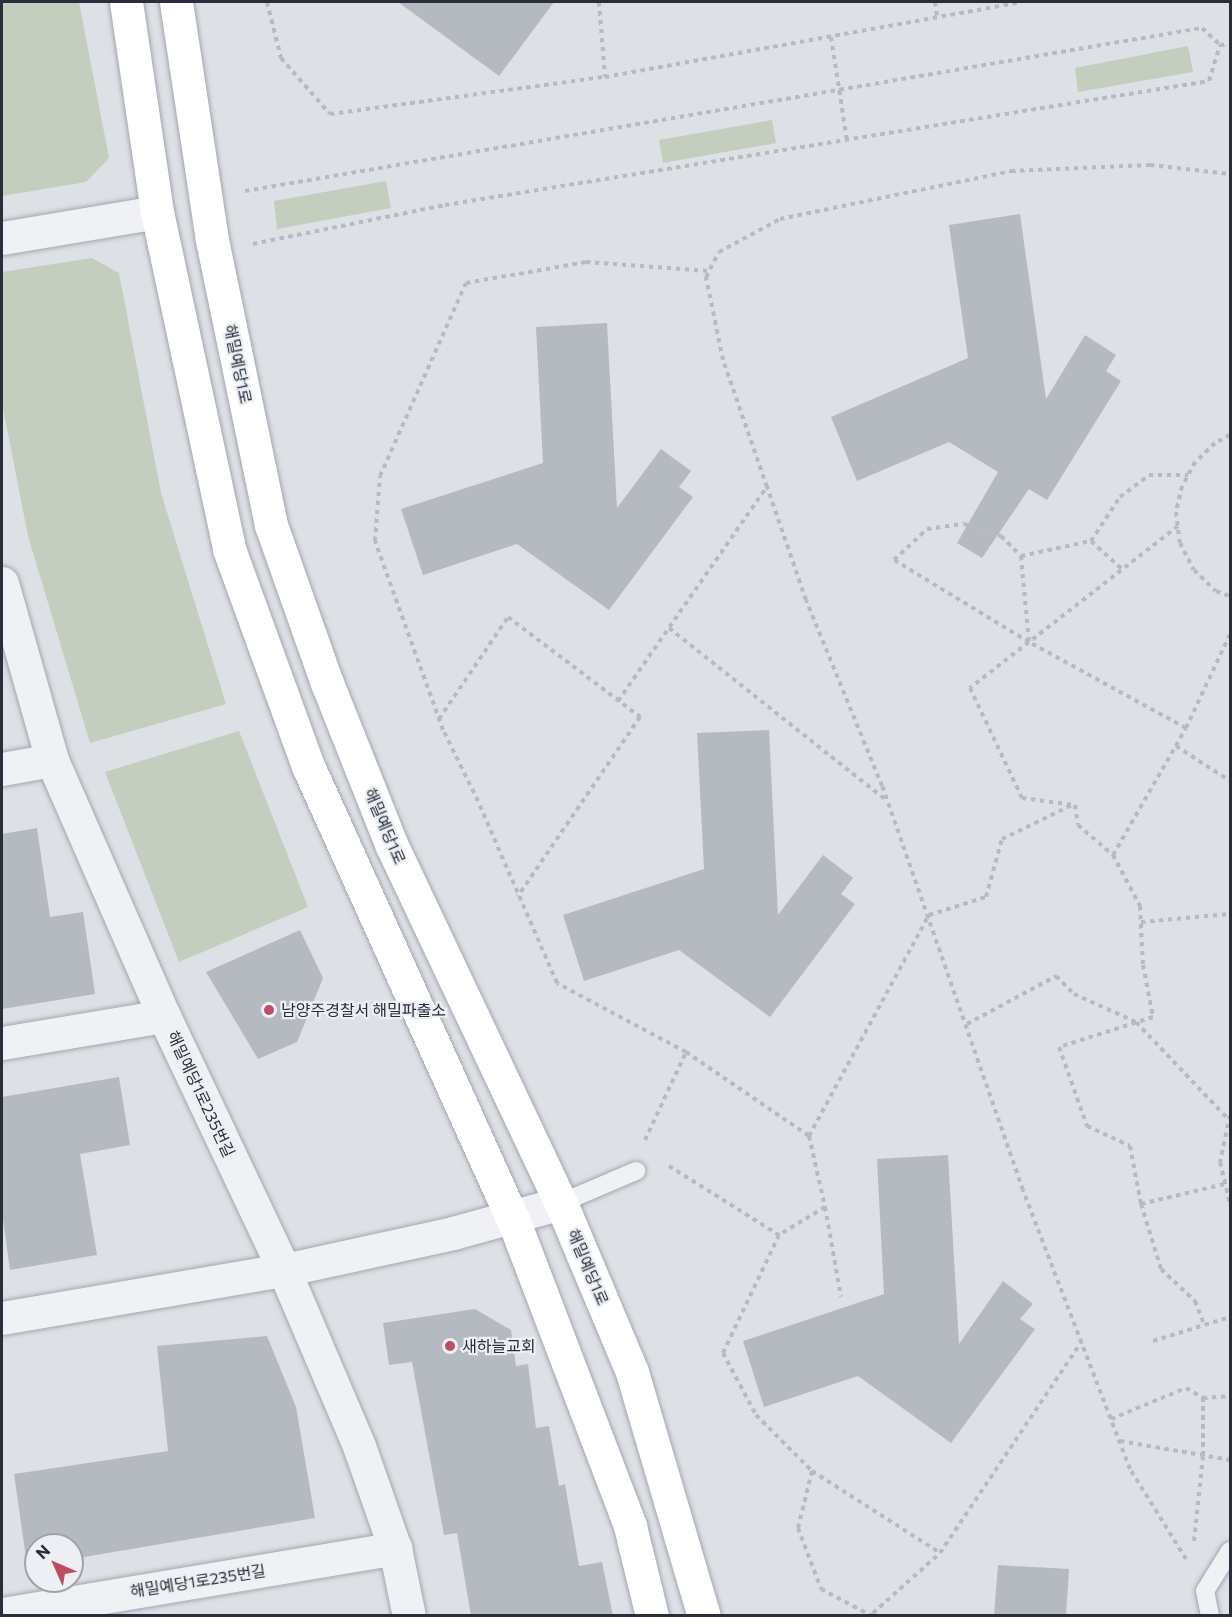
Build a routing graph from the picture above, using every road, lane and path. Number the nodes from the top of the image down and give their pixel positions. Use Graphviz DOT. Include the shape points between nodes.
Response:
graph roads {
  1 [pos="126,2"];
  2 [pos="176,2"];
  3 [pos="267,2"];
  4 [pos="599,2"];
  5 [pos="935,2"];
  6 [pos="1020,2"];
  7 [pos="937,17"];
  8 [pos="831,37"];
  9 [pos="1230,44"];
  10 [pos="1220,45"];
  11 [pos="605,77"];
  12 [pos="840,90"];
  13 [pos="847,140"];
  14 [pos="1230,174"];
  15 [pos="240,192"];
  16 [pos="157,212"];
  17 [pos="2,238"];
  18 [pos="250,245"];
  19 [pos="709,271"];
  20 [pos="1230,435"];
  21 [pos="1188,475"];
  22 [pos="767,487"];
  23 [pos="1178,526"];
  24 [pos="1091,541"];
  25 [pos="1021,556"];
  26 [pos="1122,569"];
  27 [pos="2,583"];
  28 [pos="1230,597"];
  29 [pos="669,628"];
  30 [pos="1230,634"];
  31 [pos="1029,642"];
  32 [pos="618,701"];
  33 [pos="439,720"];
  34 [pos="1186,728"];
  35 [pos="1176,746"];
  36 [pos="52,760"];
  37 [pos="2,769"];
  38 [pos="1230,781"];
  39 [pos="887,801"];
  40 [pos="1072,805"];
  41 [pos="1113,855"];
  42 [pos="518,896"];
  43 [pos="1230,914"];
  44 [pos="928,915"];
  45 [pos="1141,922"];
  46 [pos="164,1016"];
  47 [pos="1136,1022"];
  48 [pos="967,1024"];
  49 [pos="2,1043"];
  50 [pos="686,1052"];
  51 [pos="1230,1118"];
  52 [pos="809,1136"];
  53 [pos="641,1149"];
  54 [pos="661,1161"];
  55 [pos="636,1171"];
  56 [pos="1225,1184"];
  57 [pos="561,1203"];
  58 [pos="1141,1204"];
  59 [pos="1230,1204"];
  60 [pos="825,1207"];
  61 [pos="513,1219"];
  62 [pos="779,1235"];
  63 [pos="284,1270"];
  64 [pos="841,1297"];
  65 [pos="1230,1317"];
  66 [pos="2,1318"];
  67 [pos="1204,1325"];
  68 [pos="1081,1341"];
  69 [pos="1153,1341"];
  70 [pos="1230,1396"];
  71 [pos="1203,1398"];
  72 [pos="1111,1419"];
  73 [pos="1119,1441"];
  74 [pos="1203,1456"];
  75 [pos="1230,1460"];
  76 [pos="812,1471"];
  77 [pos="1194,1546"];
  78 [pos="395,1548"];
  79 [pos="1230,1551"];
  80 [pos="940,1553"];
  81 [pos="1192,1557"];
  82 [pos="2,1614"];
  83 [pos="873,1615"];
  84 [pos="409,1616"];
  85 [pos="652,1616"];
  86 [pos="704,1616"];
  87 [pos="1210,1616"];
  1 -- 16 [label="street"];
  2 -- 57 [label="street, 해밀예당1로" via="212,240 271,525 327,683 392,846"];
  3 -- 11 [label="path" via="281,58 330,114"];
  4 -- 11 [label="path"];
  5 -- 7 [label="path"];
  6 -- 7 [label="path"];
  7 -- 8 [label="path"];
  8 -- 11 [label="path"];
  8 -- 12 [label="path"];
  9 -- 10 [label="path"];
  10 -- 12 [label="path" via="1202,27"];
  10 -- 13 [label="path" via="1209,81"];
  12 -- 13 [label="path"];
  12 -- 15 [label="path"];
  13 -- 18 [label="path" via="445,205"];
  14 -- 19 [label="path" via="1150,165 1011,171 780,219 719,252"];
  16 -- 17 [label="street"];
  16 -- 61 [label="street" via="230,549 308,766"];
  19 -- 22 [label="path" via="706,277 723,360"];
  19 -- 33 [label="path" via="586,262 466,283 380,476 375,542"];
  20 -- 21 [label="path" via="1215,443"];
  21 -- 23 [label="path" via="1176,512"];
  21 -- 24 [label="path" via="1149,475 1120,497"];
  22 -- 29 [label="path"];
  22 -- 39 [label="path" via="806,600"];
  23 -- 26 [label="path"];
  23 -- 28 [label="path" via="1180,543 1194,570 1216,591"];
  24 -- 25 [label="path"];
  24 -- 26 [label="path"];
  25 -- 31 [label="path"];
  25 -- 31 [label="path" via="1001,536 964,524 927,529 894,560"];
  26 -- 31 [label="path"];
  27 -- 36 [label="street, 해밀예당1로235번길"];
  29 -- 32 [label="path"];
  29 -- 39 [label="path"];
  30 -- 34 [label="path"];
  31 -- 34 [label="path"];
  31 -- 40 [label="path" via="970,688 1022,798"];
  32 -- 33 [label="path" via="508,617"];
  32 -- 42 [label="path" via="640,717"];
  33 -- 42 [label="path"];
  34 -- 35 [label="path"];
  35 -- 38 [label="path"];
  35 -- 41 [label="path"];
  36 -- 37 [label="street"];
  36 -- 46 [label="street, 해밀예당1로235번길"];
  39 -- 44 [label="path"];
  40 -- 41 [label="path" via="1078,825"];
  40 -- 44 [label="path" via="1002,839 987,897"];
  41 -- 45 [label="path" via="1140,906"];
  42 -- 50 [label="path" via="558,983"];
  43 -- 45 [label="path"];
  44 -- 48 [label="path"];
  44 -- 52 [label="path"];
  45 -- 47 [label="path" via="1143,965 1153,1017"];
  46 -- 49 [label="street, 해밀예당1로235번길"];
  46 -- 63 [label="street, 해밀예당1로235번길"];
  47 -- 48 [label="path" via="1074,994 1056,976"];
  47 -- 51 [label="path"];
  47 -- 58 [label="path" via="1059,1047 1087,1126 1130,1146"];
  48 -- 68 [label="path" via="1023,1190"];
  50 -- 52 [label="path"];
  50 -- 53 [label="path"];
  51 -- 56 [label="path" via="1220,1162"];
  52 -- 60 [label="path"];
  54 -- 62 [label="path"];
  55 -- 57 [label="lane"];
  56 -- 58 [label="path"];
  56 -- 59 [label="path"];
  57 -- 61 [label="street"];
  57 -- 86 [label="street, 해밀예당1로" via="632,1372"];
  58 -- 67 [label="path" via="1161,1269 1195,1301"];
  60 -- 62 [label="path"];
  60 -- 64 [label="path"];
  61 -- 63 [label="street"];
  61 -- 85 [label="street" via="630,1526"];
  62 -- 76 [label="path" via="723,1353 756,1415"];
  63 -- 66 [label="street"];
  63 -- 78 [label="street, 해밀예당1로235번길" via="359,1446"];
  65 -- 67 [label="path"];
  67 -- 69 [label="path"];
  68 -- 72 [label="path"];
  68 -- 80 [label="path"];
  70 -- 71 [label="path"];
  71 -- 72 [label="path" via="1186,1388"];
  71 -- 74 [label="path"];
  72 -- 73 [label="path"];
  73 -- 74 [label="path"];
  73 -- 81 [label="path" via="1130,1469 1191,1568"];
  74 -- 75 [label="path"];
  74 -- 77 [label="path"];
  76 -- 80 [label="path"];
  76 -- 83 [label="path" via="798,1528 821,1589"];
  78 -- 82 [label="street, 해밀예당1로235번길"];
  78 -- 84 [label="street, 해밀예당1로235번길"];
  79 -- 87 [label="lane" via="1205,1591"];
  80 -- 83 [label="path"];
}
